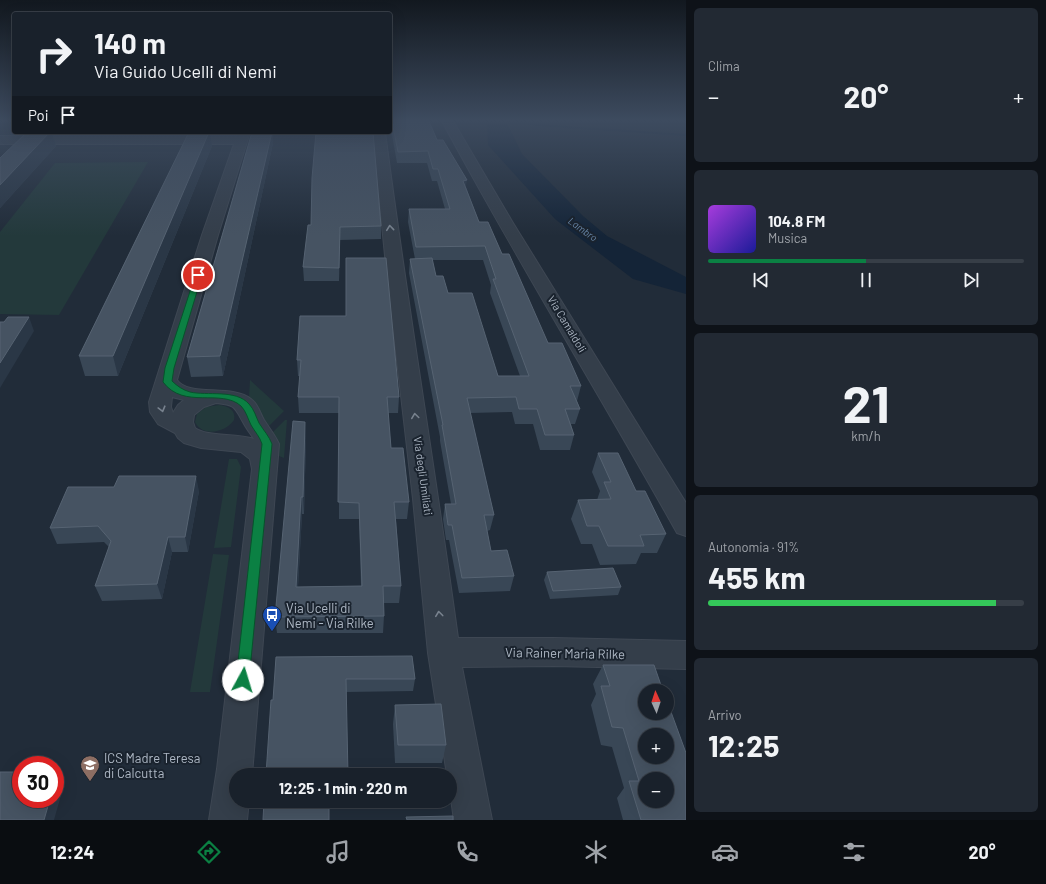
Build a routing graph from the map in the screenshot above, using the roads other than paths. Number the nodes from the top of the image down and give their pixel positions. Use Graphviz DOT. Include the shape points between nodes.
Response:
graph roads {
  1 [pos="235,159"];
  2 [pos="382,159"];
  3 [pos="469,159"];
  4 [pos="167,380"];
  5 [pos="220,396"];
  6 [pos="250,414"];
  7 [pos="182,428"];
  8 [pos="213,442"];
  9 [pos="265,471"];
  10 [pos="686,526"];
  11 [pos="444,653"];
  12 [pos="686,655"];
  13 [pos="226,811"];
  14 [pos="473,820"];
  1 -- 4 [label="street"];
  11 -- 2 [label="street, Via degli Umiliati, one-way"];
  3 -- 10 [label="street, Via Camaldoli"];
  4 -- 5 [label="street" via="172,388 189,395"];
  4 -- 7 [label="street, one-way" via="160,402 161,411 171,424"];
  5 -- 6 [label="street" via="240,401"];
  5 -- 7 [label="street" via="202,400 189,407 182,417"];
  6 -- 8 [label="street" via="242,431 224,440"];
  6 -- 9 [label="street" via="266,441"];
  7 -- 8 [label="street" via="194,438"];
  8 -- 9 [label="street" via="238,443 250,447 261,456"];
  9 -- 13 [label="street" via="235,769"];
  11 -- 12 [label="street, Via Rainer Maria Rilke"];
  11 -- 14 [label="street, Via degli Umiliati"];
}
